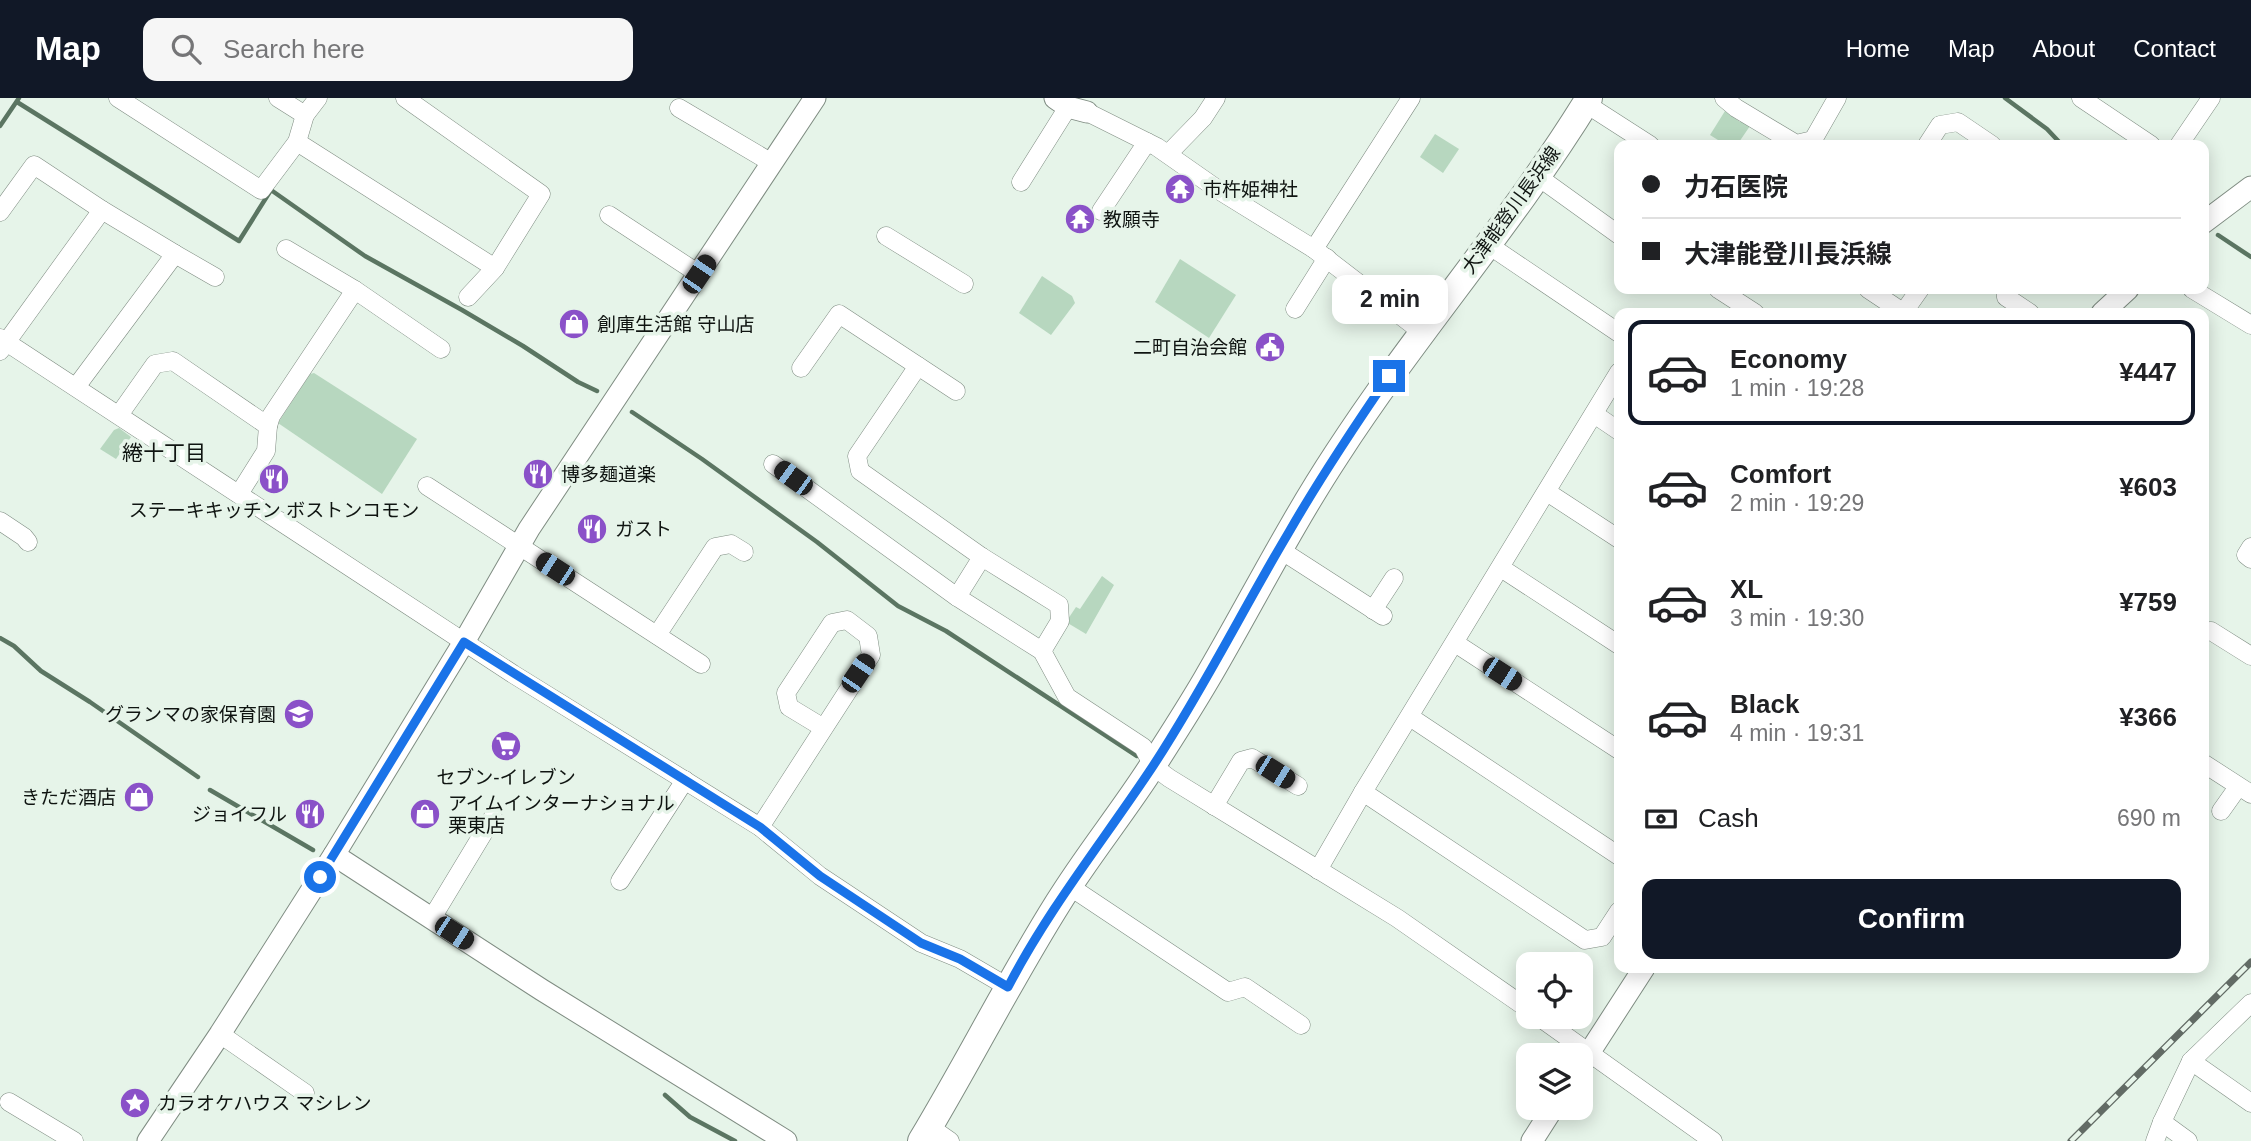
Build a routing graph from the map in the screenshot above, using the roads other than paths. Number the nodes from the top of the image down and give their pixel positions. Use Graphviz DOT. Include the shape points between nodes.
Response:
graph roads {
  1 [pos="118,98"];
  2 [pos="278,98"];
  3 [pos="318,98"];
  4 [pos="405,98"];
  5 [pos="815,98"];
  6 [pos="1216,98"];
  7 [pos="1411,98"];
  8 [pos="1724,98"];
  9 [pos="1837,98"];
  10 [pos="2081,98"];
  11 [pos="2211,98"];
  12 [pos="1587,102"];
  13 [pos="1070,106"];
  14 [pos="679,108"];
  15 [pos="305,115"];
  16 [pos="1642,140"];
  17 [pos="1789,140"];
  18 [pos="1813,140"];
  19 [pos="1930,140"];
  20 [pos="1985,140"];
  21 [pos="2144,140"];
  22 [pos="2182,140"];
  23 [pos="297,142"];
  24 [pos="1147,142"];
  25 [pos="1168,154"];
  26 [pos="772,163"];
  27 [pos="1537,176"];
  28 [pos="1021,182"];
  29 [pos="2251,187"];
  30 [pos="102,210"];
  31 [pos="1101,211"];
  32 [pos="0,212"];
  33 [pos="609,215"];
  34 [pos="2209,218"];
  35 [pos="1614,231"];
  36 [pos="886,236"];
  37 [pos="1487,244"];
  38 [pos="286,249"];
  39 [pos="1320,253"];
  40 [pos="175,254"];
  41 [pos="495,268"];
  42 [pos="699,274"];
  43 [pos="215,277"];
  44 [pos="964,284"];
  45 [pos="355,290"];
  46 [pos="1726,294"];
  47 [pos="1876,294"];
  48 [pos="2006,294"];
  49 [pos="2123,294"];
  50 [pos="2200,294"];
  51 [pos="468,298"];
  52 [pos="1747,308"];
  53 [pos="1896,308"];
  54 [pos="2022,308"];
  55 [pos="2107,308"];
  56 [pos="1295,309"];
  57 [pos="2251,325"];
  58 [pos="1614,330"];
  59 [pos="1422,332"];
  60 [pos="2,344"];
  61 [pos="441,349"];
  62 [pos="918,366"];
  63 [pos="801,368"];
  64 [pos="1614,380"];
  65 [pos="76,387"];
  66 [pos="956,391"];
  67 [pos="1594,414"];
  68 [pos="119,415"];
  69 [pos="268,426"];
  70 [pos="1614,428"];
  71 [pos="773,464"];
  72 [pos="427,486"];
  73 [pos="1547,492"];
  74 [pos="239,494"];
  75 [pos="0,521"];
  76 [pos="1614,536"];
  77 [pos="28,542"];
  78 [pos="520,546"];
  79 [pos="2251,547"];
  80 [pos="1279,549"];
  81 [pos="744,552"];
  82 [pos="982,557"];
  83 [pos="2251,559"];
  84 [pos="1501,568"];
  85 [pos="1394,578"];
  86 [pos="957,597"];
  87 [pos="2209,631"];
  88 [pos="657,635"];
  89 [pos="464,642"];
  90 [pos="1614,642"];
  91 [pos="1455,643"];
  92 [pos="1042,650"];
  93 [pos="2251,656"];
  94 [pos="701,664"];
  95 [pos="1410,717"];
  96 [pos="822,727"];
  97 [pos="1614,747"];
  98 [pos="1153,766"];
  99 [pos="2209,767"];
  100 [pos="685,780"];
  101 [pos="1298,786"];
  102 [pos="2245,790"];
  103 [pos="1363,792"];
  104 [pos="1214,806"];
  105 [pos="2221,811"];
  106 [pos="493,817"];
  107 [pos="760,827"];
  108 [pos="1614,853"];
  109 [pos="334,855"];
  110 [pos="1318,870"];
  111 [pos="620,881"];
  112 [pos="1069,886"];
  113 [pos="432,918"];
  114 [pos="1614,919"];
  115 [pos="1641,973"];
  116 [pos="1008,987"];
  117 [pos="1516,1001"];
  118 [pos="2251,1003"];
  119 [pos="1301,1025"];
  120 [pos="1552,1029"];
  121 [pos="220,1034"];
  122 [pos="1567,1043"];
  123 [pos="1593,1047"];
  124 [pos="2191,1061"];
  125 [pos="1593,1064"];
  126 [pos="305,1093"];
  127 [pos="9,1102"];
  128 [pos="2251,1103"];
  129 [pos="1547,1120"];
  130 [pos="2162,1122"];
  131 [pos="934,1136"];
  132 [pos="1536,1140"];
  133 [pos="74,1141"];
  134 [pos="148,1141"];
  135 [pos="786,1141"];
  136 [pos="1713,1141"];
  137 [pos="2155,1141"];
  138 [pos="2188,1141"];
  1 -- 23 [label="street" via="261,190"];
  2 -- 15 [label="street"];
  3 -- 15 [label="street"];
  4 -- 41 [label="street" via="541,194"];
  5 -- 26 [label="street"];
  6 -- 25 [label="street"];
  7 -- 39 [label="street"];
  8 -- 17 [label="street"];
  9 -- 18 [label="street"];
  10 -- 21 [label="street"];
  11 -- 22 [label="street"];
  12 -- 16 [label="street"];
  12 -- 27 [label="main road, 大津能登川長浜線"];
  13 -- 24 [label="street"];
  13 -- 28 [label="street"];
  14 -- 26 [label="street"];
  15 -- 23 [label="street"];
  19 -- 20 [label="street" via="1940,125 1958,122"];
  23 -- 41 [label="street"];
  24 -- 25 [label="street"];
  24 -- 31 [label="street"];
  25 -- 39 [label="street"];
  26 -- 42 [label="street"];
  27 -- 35 [label="street"];
  27 -- 37 [label="main road, 大津能登川長浜線"];
  29 -- 34 [label="street"];
  30 -- 32 [label="street" via="34,165"];
  30 -- 40 [label="street"];
  30 -- 60 [label="street"];
  33 -- 42 [label="street"];
  36 -- 44 [label="street"];
  37 -- 58 [label="street"];
  37 -- 59 [label="main road, 大津能登川長浜線"];
  38 -- 45 [label="street"];
  39 -- 56 [label="street"];
  39 -- 59 [label="street"];
  40 -- 43 [label="street"];
  40 -- 65 [label="street"];
  41 -- 51 [label="street"];
  42 -- 78 [label="street"];
  45 -- 61 [label="street"];
  45 -- 69 [label="street"];
  46 -- 52 [label="street"];
  47 -- 53 [label="street"];
  48 -- 54 [label="street"];
  49 -- 55 [label="street"];
  50 -- 57 [label="street"];
  59 -- 80 [label="main road, 大津能登川長浜線" via="1345,441"];
  60 -- 65 [label="street"];
  62 -- 63 [label="street" via="839,314"];
  62 -- 66 [label="street"];
  62 -- 82 [label="street" via="857,456 860,471"];
  64 -- 67 [label="street"];
  65 -- 68 [label="street"];
  67 -- 70 [label="street"];
  67 -- 73 [label="street"];
  68 -- 69 [label="street" via="155,365 173,361"];
  68 -- 74 [label="street"];
  69 -- 74 [label="street" via="266,451"];
  71 -- 86 [label="street"];
  72 -- 78 [label="street"];
  73 -- 76 [label="street"];
  73 -- 84 [label="street"];
  74 -- 89 [label="street"];
  75 -- 77 [label="street"];
  78 -- 88 [label="street"];
  78 -- 89 [label="street"];
  79 -- 83 [label="street" via="2246,555"];
  80 -- 85 [label="street" via="1378,613"];
  80 -- 98 [label="main road, 大津能登川長浜線"];
  81 -- 88 [label="street" via="731,544 715,547"];
  82 -- 86 [label="street"];
  82 -- 92 [label="street" via="1059,605 1060,621"];
  84 -- 90 [label="street"];
  84 -- 91 [label="street"];
  86 -- 92 [label="street"];
  87 -- 93 [label="street"];
  88 -- 94 [label="street"];
  89 -- 100 [label="street"];
  89 -- 109 [label="street"];
  91 -- 95 [label="street"];
  91 -- 97 [label="street"];
  92 -- 98 [label="street" via="1067,697 1143,747"];
  95 -- 103 [label="street"];
  95 -- 108 [label="street"];
  96 -- 96 [label="street" via="870,654 868,636 847,620 832,623 786,693 789,707"];
  96 -- 107 [label="street"];
  98 -- 104 [label="street"];
  98 -- 112 [label="main road, 大津能登川長浜線"];
  99 -- 102 [label="street"];
  100 -- 107 [label="street"];
  100 -- 111 [label="street"];
  101 -- 104 [label="street" via="1252,758 1241,761"];
  102 -- 105 [label="street"];
  103 -- 110 [label="street"];
  103 -- 114 [label="street" via="1585,940 1602,937"];
  104 -- 110 [label="street"];
  106 -- 113 [label="street"];
  107 -- 116 [label="street" via="820,876 921,943"];
  109 -- 113 [label="street"];
  109 -- 121 [label="street"];
  110 -- 117 [label="street"];
  112 -- 116 [label="main road, 大津能登川長浜線"];
  112 -- 119 [label="street" via="1228,992 1245,987"];
  113 -- 135 [label="street"];
  115 -- 123 [label="street"];
  116 -- 131 [label="main road, 大津能登川長浜線"];
  118 -- 124 [label="street"];
  120 -- 122 [label="street"];
  121 -- 126 [label="street"];
  121 -- 134 [label="street"];
  124 -- 128 [label="street"];
  124 -- 130 [label="street"];
  125 -- 136 [label="street"];
  127 -- 133 [label="street"];
  129 -- 132 [label="street"];
  130 -- 137 [label="street"];
  130 -- 138 [label="street"];
}
